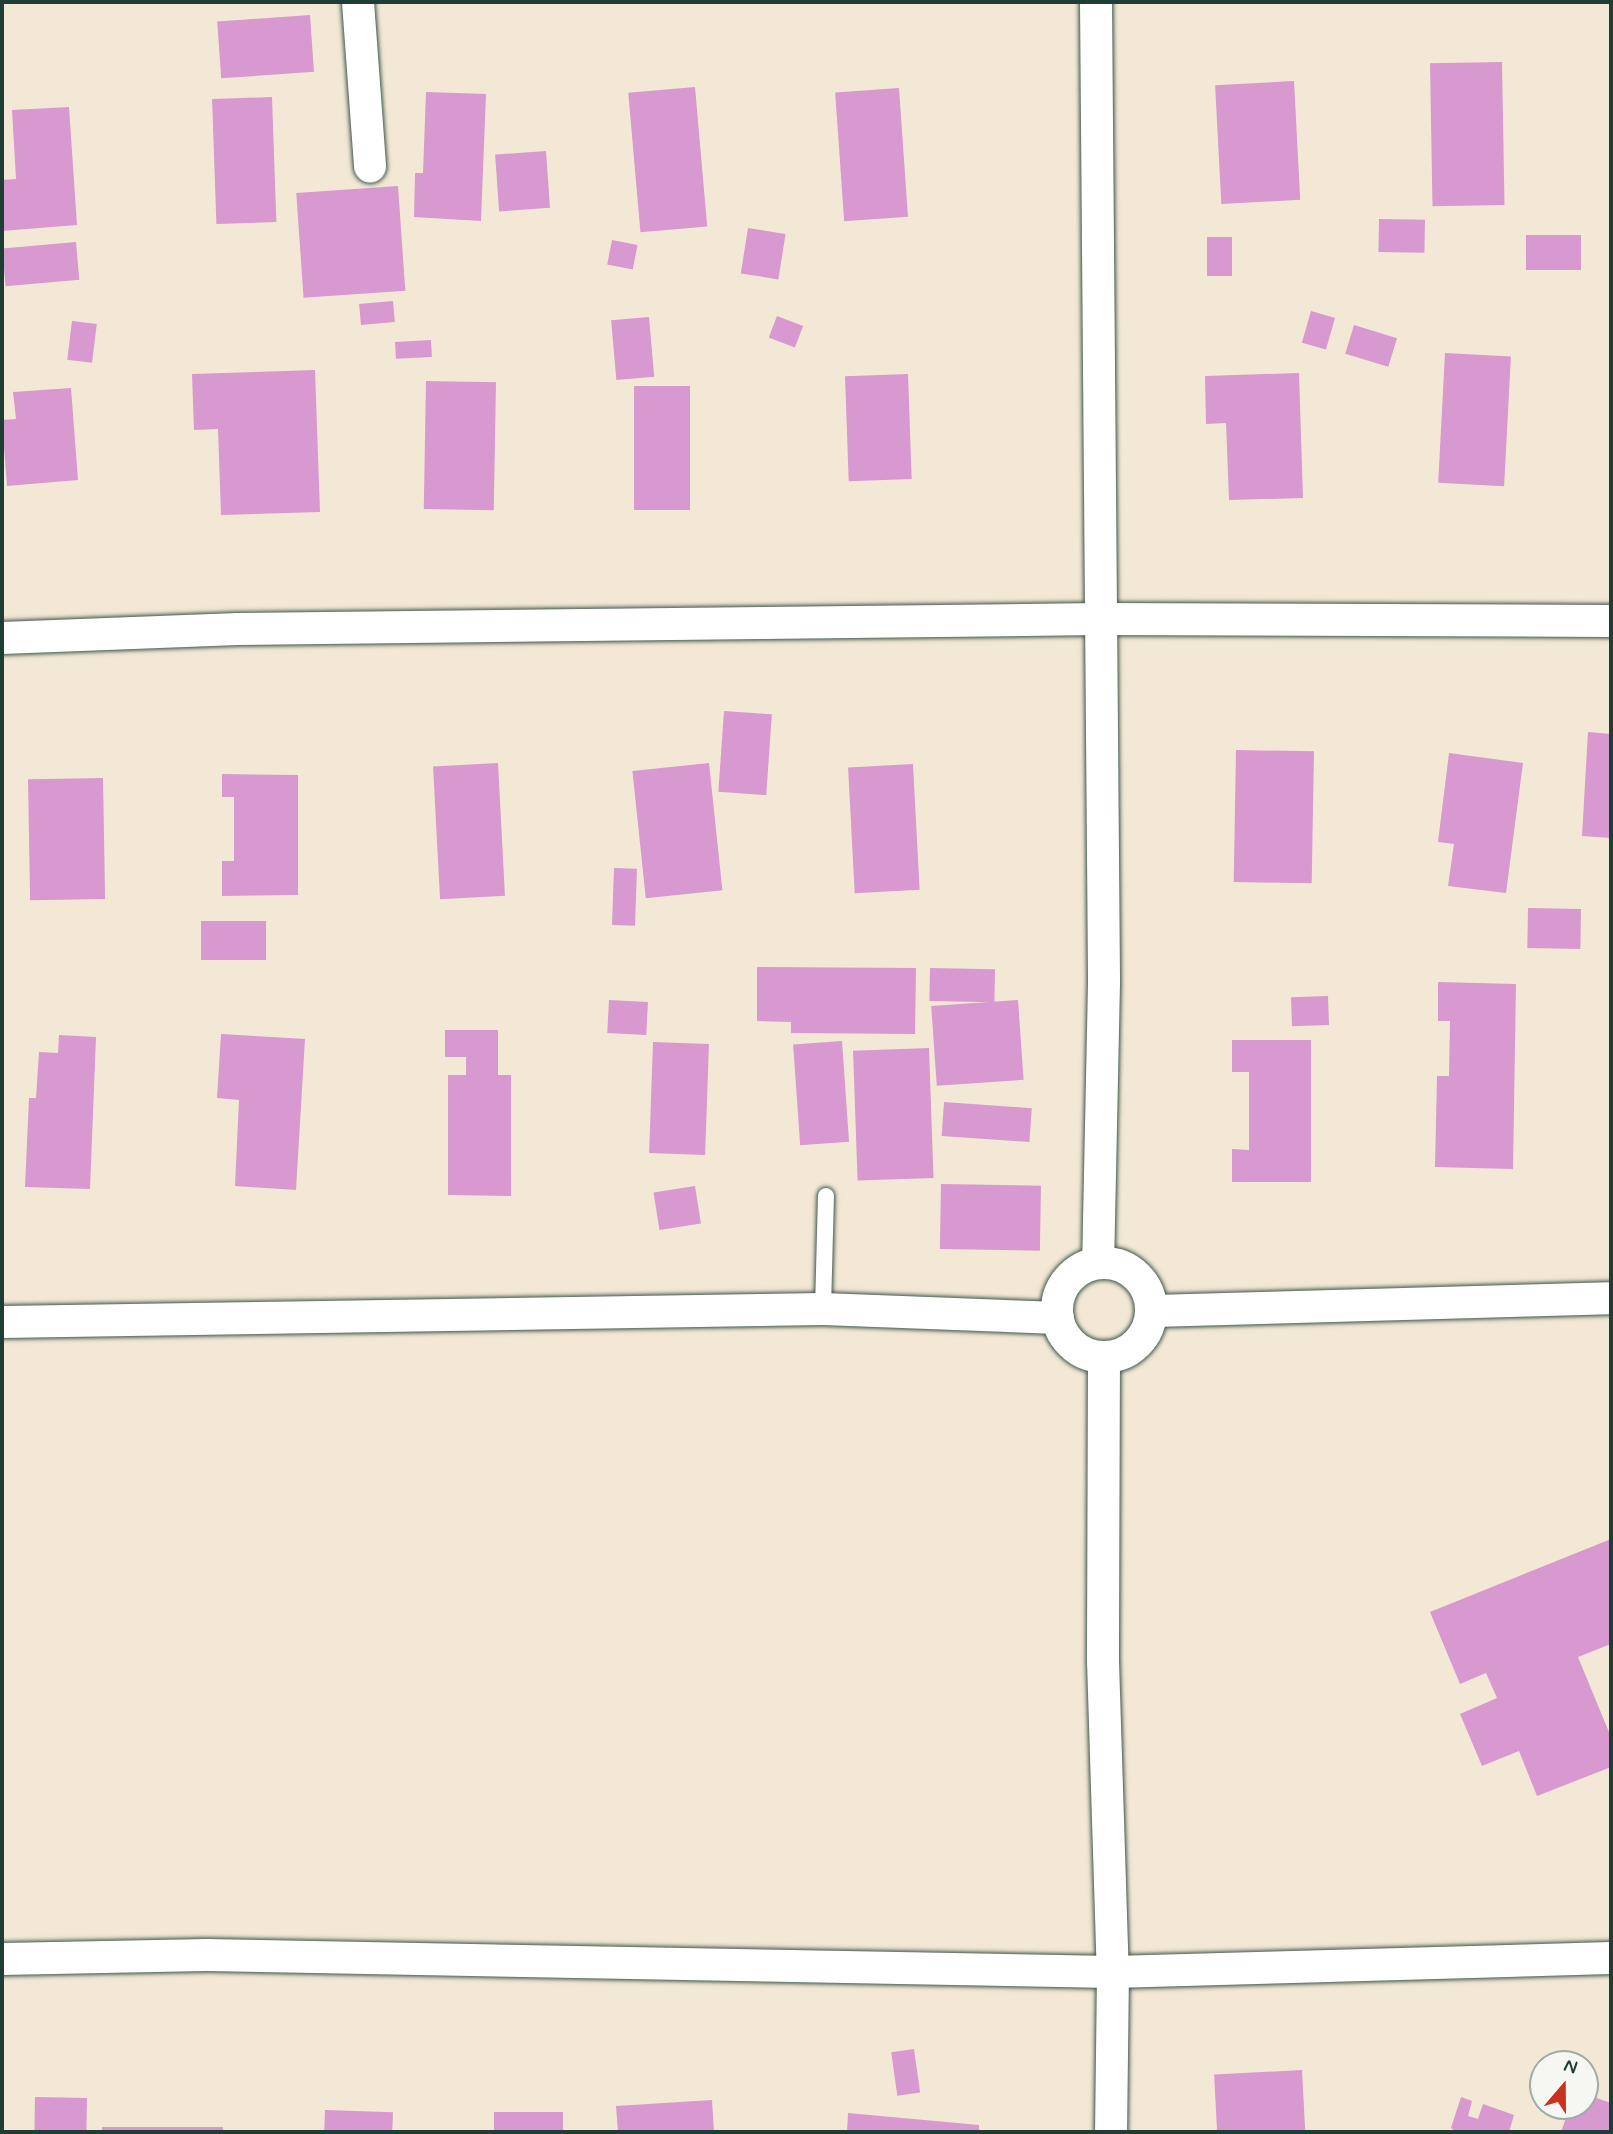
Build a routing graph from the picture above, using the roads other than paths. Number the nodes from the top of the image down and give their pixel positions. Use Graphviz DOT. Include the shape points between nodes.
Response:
graph roads {
  1 [pos="358,2"];
  2 [pos="1096,2"];
  3 [pos="370,167"];
  4 [pos="1100,619"];
  5 [pos="1611,621"];
  6 [pos="2,638"];
  7 [pos="827,1196"];
  8 [pos="1098,1263"];
  9 [pos="1611,1298"];
  10 [pos="823,1309"];
  11 [pos="1152,1311"];
  12 [pos="1058,1318"];
  13 [pos="2,1322"];
  14 [pos="1104,1358"];
  15 [pos="1611,1958"];
  16 [pos="2,1959"];
  17 [pos="1113,1972"];
  18 [pos="1111,2132"];
  1 -- 3 [label="street"];
  2 -- 4 [label="street"];
  4 -- 5 [label="street"];
  4 -- 6 [label="street" via="238,629"];
  4 -- 8 [label="street" via="1104,983"];
  7 -- 10 [label="lane"];
  8 -- 11 [label="street" via="1129,1270 1149,1295"];
  8 -- 12 [label="street" via="1080,1269 1066,1283 1058,1300"];
  9 -- 11 [label="street"];
  10 -- 12 [label="street"];
  10 -- 13 [label="street"];
  11 -- 14 [label="street" via="1149,1329 1138,1344"];
  12 -- 14 [label="street" via="1073,1345"];
  14 -- 17 [label="street" via="1103,1661"];
  15 -- 17 [label="street"];
  16 -- 17 [label="street" via="207,1955"];
  17 -- 18 [label="street"];
}
